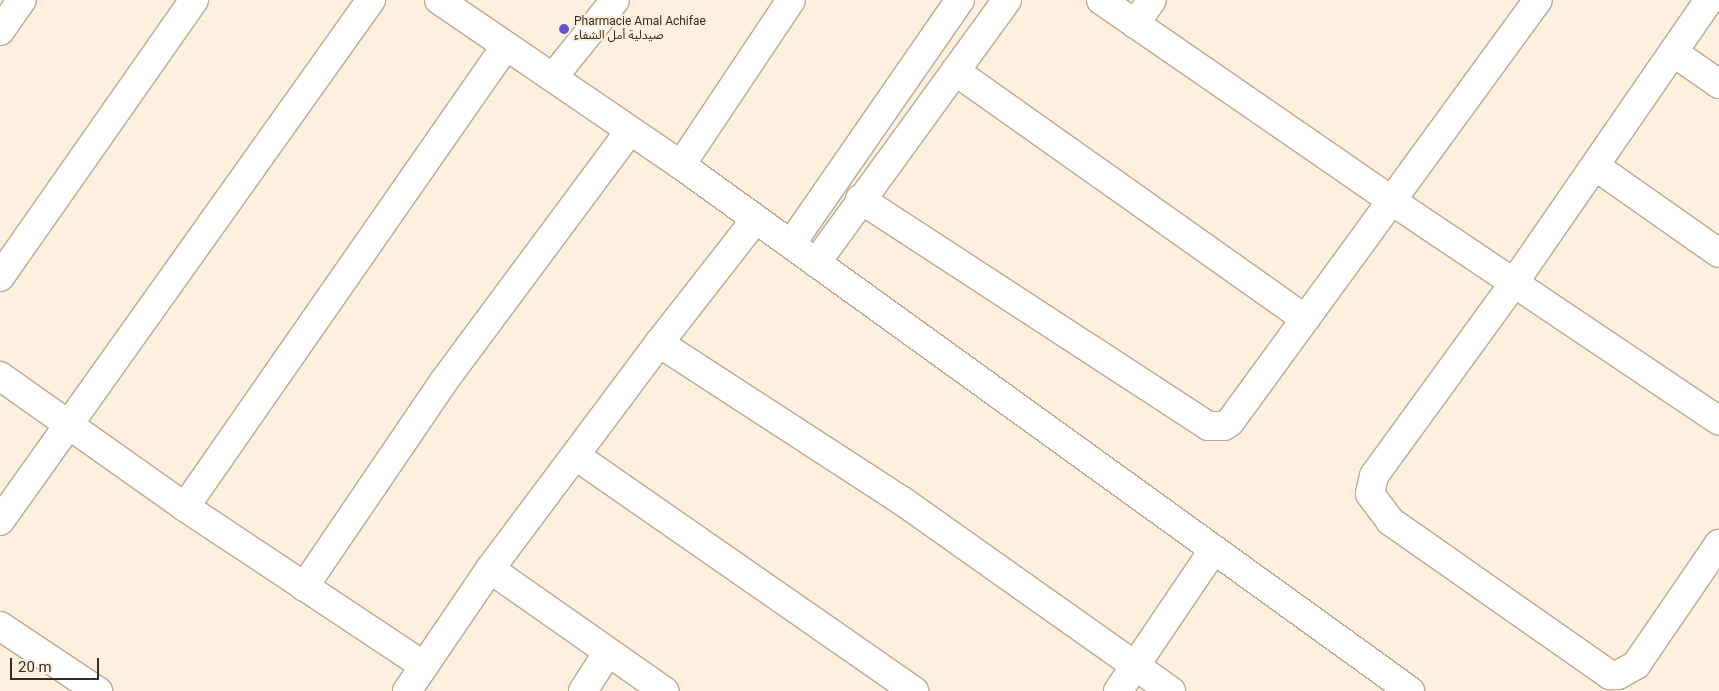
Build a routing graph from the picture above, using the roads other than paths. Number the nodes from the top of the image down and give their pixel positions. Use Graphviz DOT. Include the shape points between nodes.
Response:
graph roads {
  1 [pos="22,0"];
  2 [pos="194,0"];
  3 [pos="371,0"];
  4 [pos="439,0"];
  5 [pos="615,0"];
  6 [pos="790,0"];
  7 [pos="960,0"];
  8 [pos="1007,0"];
  9 [pos="1101,0"];
  10 [pos="1152,0"];
  11 [pos="1538,0"];
  12 [pos="1709,0"];
  13 [pos="1135,24"];
  14 [pos="0,31"];
  15 [pos="505,47"];
  16 [pos="1673,52"];
  17 [pos="955,71"];
  18 [pos="554,76"];
  19 [pos="1719,84"];
  20 [pos="628,132"];
  21 [pos="681,165"];
  22 [pos="1594,166"];
  23 [pos="860,199"];
  24 [pos="1392,201"];
  25 [pos="756,219"];
  26 [pos="791,244"];
  27 [pos="1719,253"];
  28 [pos="816,263"];
  29 [pos="0,277"];
  30 [pos="1514,283"];
  31 [pos="1305,319"];
  32 [pos="659,343"];
  33 [pos="0,376"];
  34 [pos="1719,420"];
  35 [pos="68,426"];
  36 [pos="576,456"];
  37 [pos="185,507"];
  38 [pos="0,521"];
  39 [pos="1719,544"];
  40 [pos="1214,549"];
  41 [pos="490,569"];
  42 [pos="304,587"];
  43 [pos="0,626"];
  44 [pos="608,652"];
  45 [pos="424,666"];
  46 [pos="1135,668"];
  47 [pos="98,691"];
  48 [pos="407,691"];
  49 [pos="583,691"];
  50 [pos="664,691"];
  51 [pos="914,691"];
  52 [pos="1118,691"];
  53 [pos="1171,691"];
  54 [pos="1410,691"];
  1 -- 14 [label="street"];
  2 -- 29 [label="street"];
  3 -- 35 [label="street"];
  4 -- 15 [label="street"];
  5 -- 18 [label="street"];
  6 -- 21 [label="street"];
  7 -- 26 [label="street"];
  8 -- 17 [label="street"];
  9 -- 13 [label="street"];
  10 -- 13 [label="street"];
  11 -- 24 [label="street"];
  12 -- 16 [label="street"];
  13 -- 24 [label="street"];
  15 -- 18 [label="street"];
  15 -- 37 [label="street"];
  16 -- 19 [label="street"];
  16 -- 22 [label="street"];
  17 -- 23 [label="street"];
  17 -- 31 [label="street"];
  18 -- 20 [label="street"];
  20 -- 21 [label="street"];
  20 -- 42 [label="street" via="444,381"];
  21 -- 25 [label="street"];
  22 -- 27 [label="street"];
  22 -- 30 [label="street"];
  23 -- 28 [label="street"];
  23 -- 31 [label="street" via="1208,426 1230,422"];
  24 -- 30 [label="street"];
  24 -- 31 [label="street"];
  25 -- 26 [label="street"];
  25 -- 32 [label="street"];
  26 -- 28 [label="street"];
  28 -- 40 [label="street"];
  30 -- 34 [label="street"];
  30 -- 39 [label="street" via="1374,476 1370,494 1380,512 1610,675 1618,675 1636,665"];
  32 -- 36 [label="street"];
  32 -- 46 [label="street" via="901,500"];
  33 -- 35 [label="street"];
  35 -- 37 [label="street"];
  35 -- 38 [label="street"];
  36 -- 41 [label="street"];
  36 -- 51 [label="street"];
  37 -- 42 [label="street"];
  40 -- 46 [label="street"];
  40 -- 54 [label="street"];
  41 -- 44 [label="street"];
  41 -- 45 [label="street"];
  42 -- 45 [label="street"];
  43 -- 47 [label="street"];
  44 -- 49 [label="street"];
  44 -- 50 [label="street"];
  45 -- 48 [label="street"];
  46 -- 52 [label="street"];
  46 -- 53 [label="street"];
}
